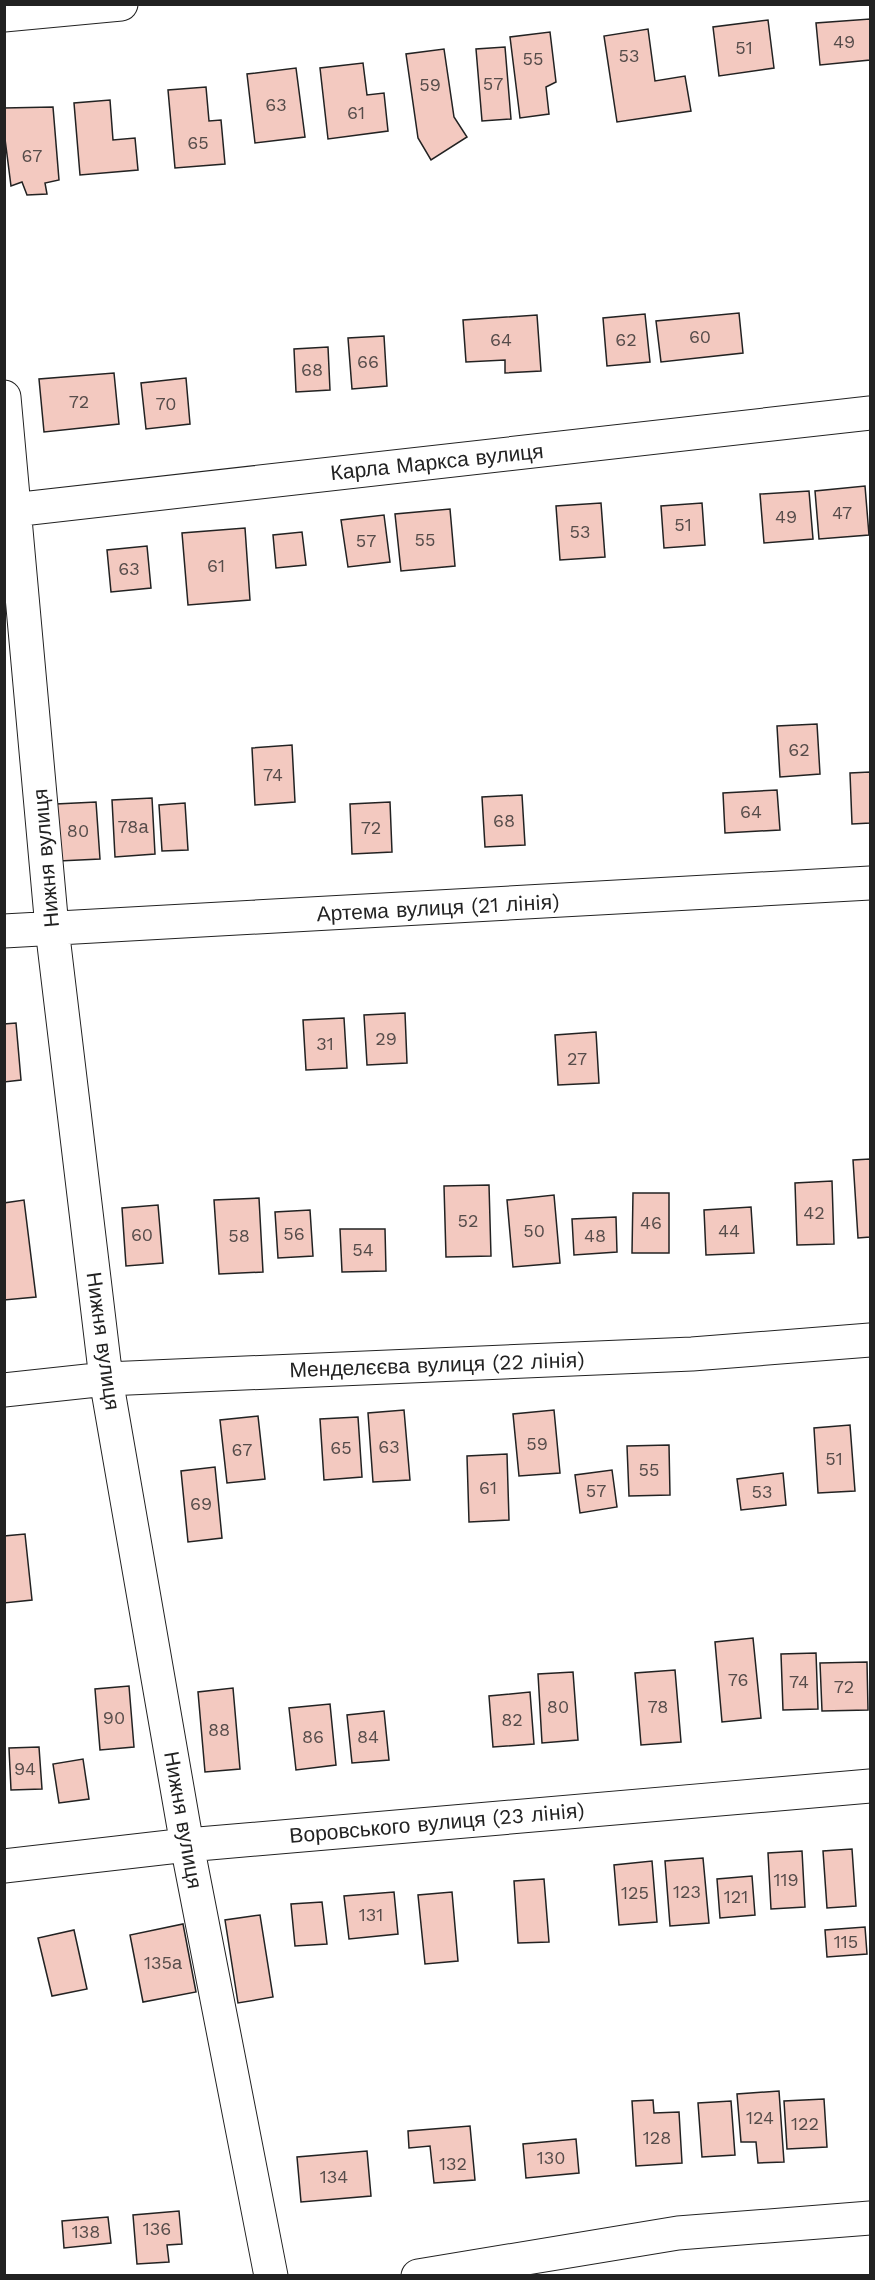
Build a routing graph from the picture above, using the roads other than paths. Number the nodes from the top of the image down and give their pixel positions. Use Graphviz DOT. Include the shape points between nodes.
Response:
graph roads {
  1 [pos="121,4"];
  2 [pos="4,15"];
  3 [pos="4,397"];
  4 [pos="870,413"];
  5 [pos="10,510"];
  6 [pos="870,883"];
  7 [pos="52,928"];
  8 [pos="4,932"];
  9 [pos="870,1340"];
  10 [pos="106,1379"];
  11 [pos="4,1390"];
  12 [pos="870,1786"];
  13 [pos="187,1845"];
  14 [pos="4,1866"];
  15 [pos="870,2218"];
  16 [pos="271,2276"];
  17 [pos="418,2276"];
  1 -- 2 [label="street"];
  3 -- 5 [label="street, Нижня вулиця"];
  4 -- 5 [label="street, Карла Маркса вулиця"];
  5 -- 7 [label="street, Нижня вулиця"];
  6 -- 7 [label="street, Артема вулиця (21 лiнiя)"];
  7 -- 8 [label="street, Артема вулиця (21 лiнiя)"];
  7 -- 10 [label="street, Нижня вулиця"];
  9 -- 10 [label="street, Менделєєва вулиця (22 лiнiя)" via="692,1354"];
  10 -- 11 [label="street, Менделєєва вулиця (22 лiнiя)"];
  10 -- 13 [label="street, Нижня вулиця"];
  12 -- 13 [label="street, Воровського вулиця (23 лiнiя)"];
  13 -- 14 [label="street, Воровського вулиця (23 лiнiя)"];
  13 -- 16 [label="street, Нижня вулиця"];
  15 -- 17 [label="street" via="678,2233"];
}
